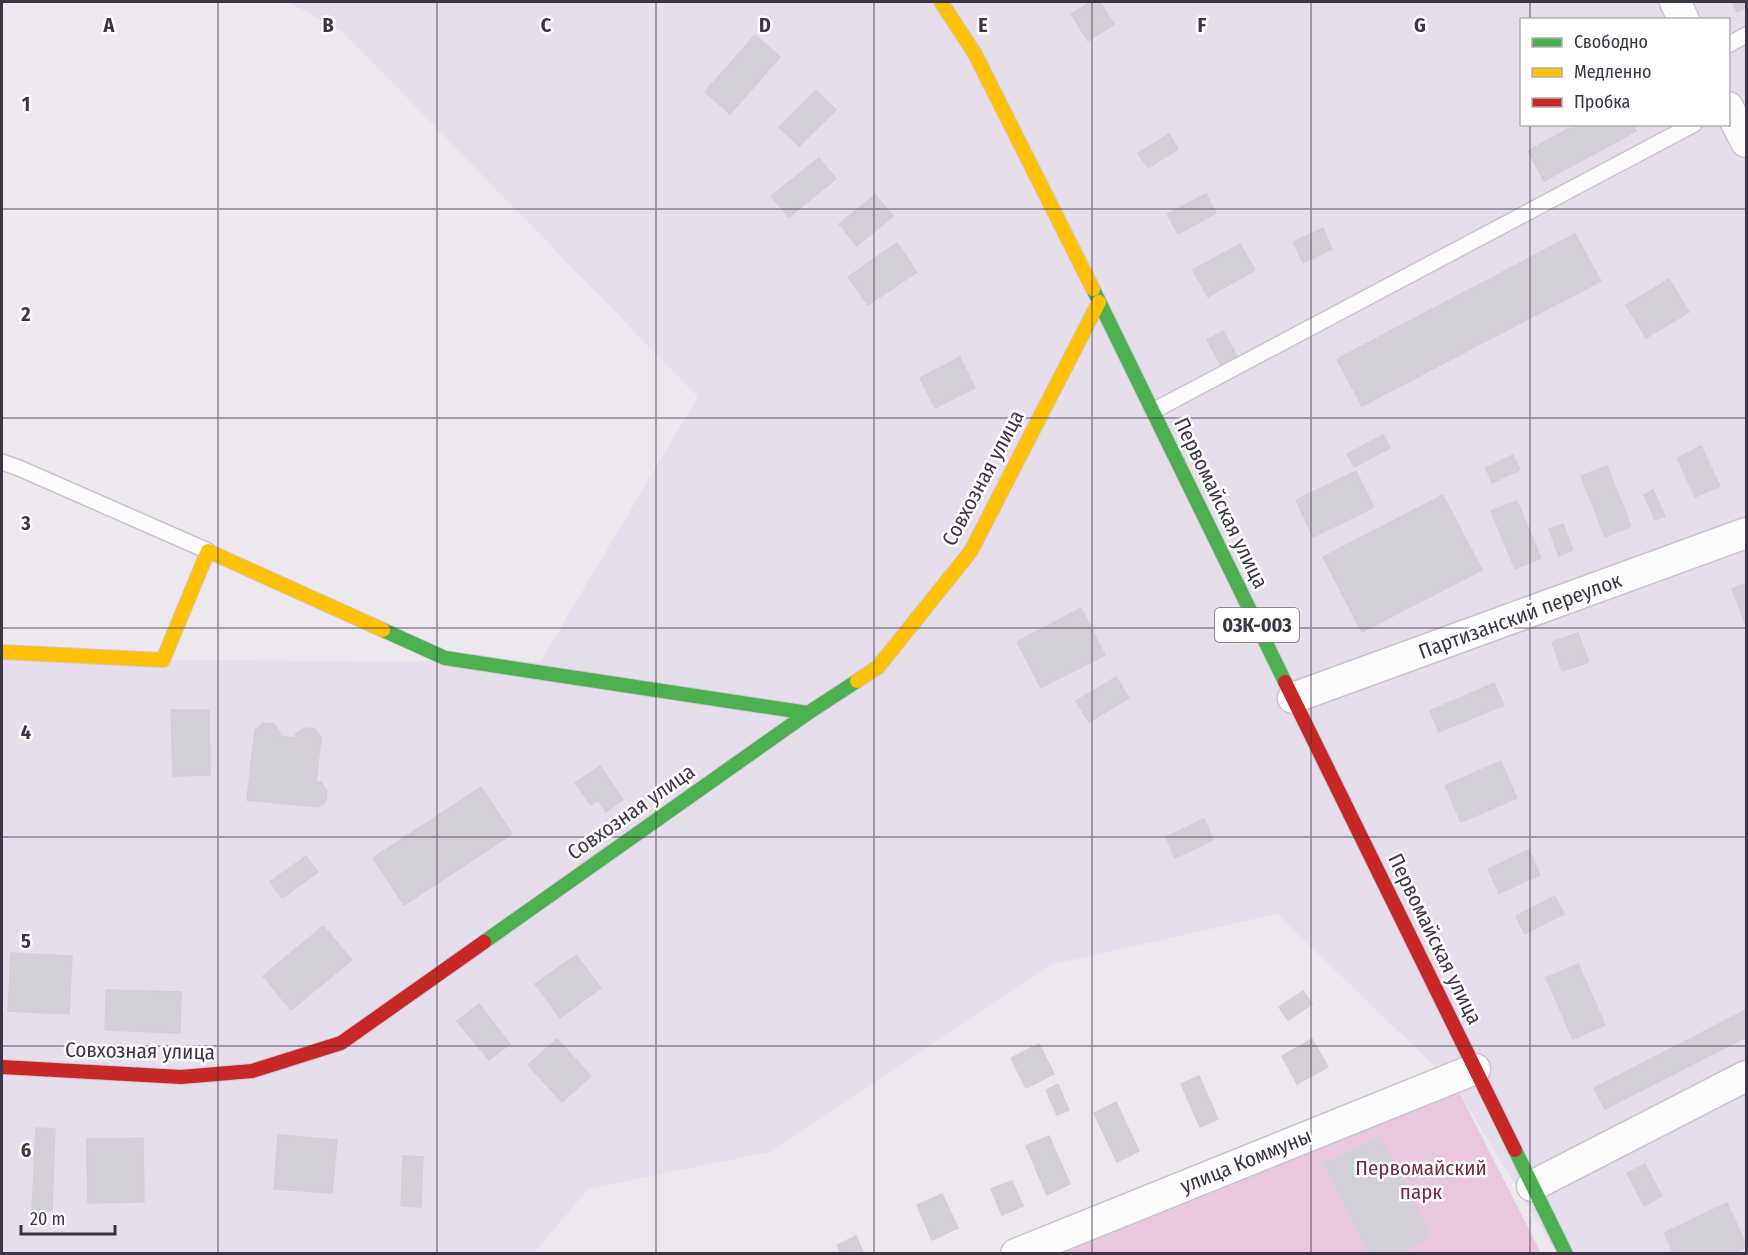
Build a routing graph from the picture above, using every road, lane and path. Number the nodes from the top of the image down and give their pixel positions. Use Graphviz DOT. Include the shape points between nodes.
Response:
graph roads {
  1 [pos="940,2"];
  2 [pos="1675,2"];
  3 [pos="1683,18"];
  4 [pos="1746,35"];
  5 [pos="1730,44"];
  6 [pos="1730,111"];
  7 [pos="1690,126"];
  8 [pos="1746,142"];
  9 [pos="1099,302"];
  10 [pos="1153,411"];
  11 [pos="2,462"];
  12 [pos="1746,533"];
  13 [pos="208,551"];
  14 [pos="2,652"];
  15 [pos="1293,698"];
  16 [pos="808,713"];
  17 [pos="2,1067"];
  18 [pos="1475,1069"];
  19 [pos="1746,1076"];
  20 [pos="1532,1186"];
  21 [pos="1017,1254"];
  22 [pos="1566,1254"];
  1 -- 9 [label="street, Первомайская улица / 03К-003" via="975,54"];
  2 -- 3 [label="street"];
  4 -- 5 [label="lane"];
  6 -- 8 [label="street"];
  7 -- 10 [label="lane"];
  9 -- 10 [label="street, Первомайская улица / 03К-003"];
  9 -- 16 [label="street, Совхозная улица" via="971,551 878,667"];
  10 -- 15 [label="street, Первомайская улица / 03К-003"];
  11 -- 13 [label="lane"];
  12 -- 15 [label="street, Партизанский переулок"];
  13 -- 14 [label="street" via="163,660"];
  13 -- 16 [label="street" via="445,658"];
  15 -- 18 [label="street, Первомайская улица / 03К-003"];
  16 -- 17 [label="street, Совхозная улица" via="341,1043 252,1071 181,1077"];
  18 -- 20 [label="street, Первомайская улица / 03К-003"];
  18 -- 21 [label="street, улица Коммуны"];
  19 -- 20 [label="street"];
  20 -- 22 [label="street, Первомайская улица / 03К-003"];
}
